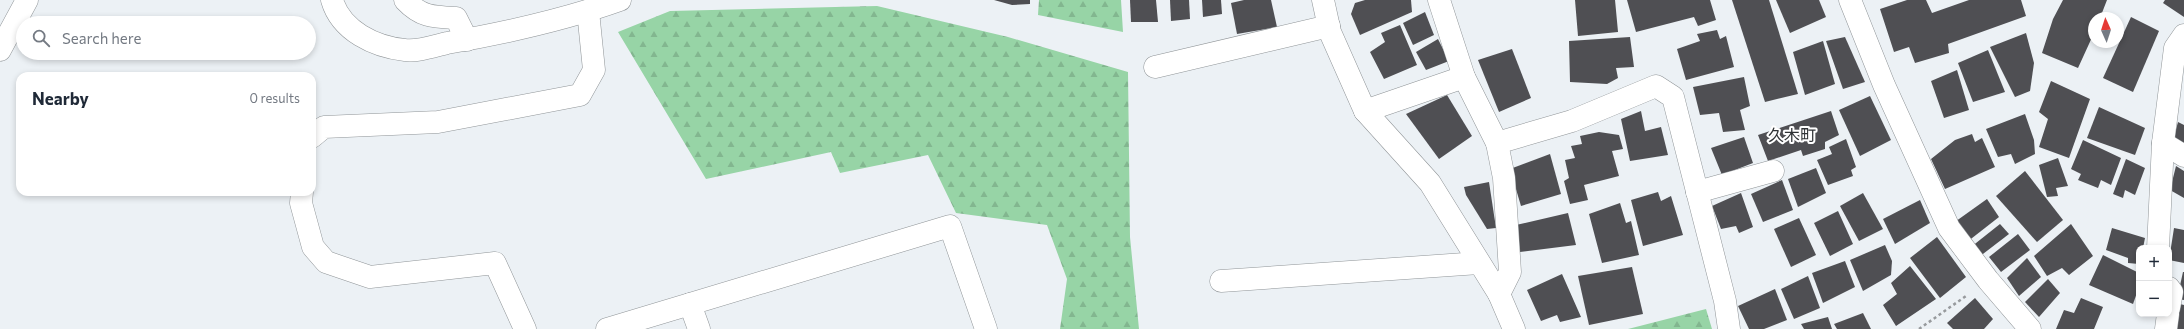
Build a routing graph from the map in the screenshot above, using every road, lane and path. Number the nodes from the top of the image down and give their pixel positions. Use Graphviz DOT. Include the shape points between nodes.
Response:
graph roads {
  1 [pos="27,0"];
  2 [pos="332,0"];
  3 [pos="405,0"];
  4 [pos="620,0"];
  5 [pos="1323,0"];
  6 [pos="1438,0"];
  7 [pos="1850,0"];
  8 [pos="588,11"];
  9 [pos="18,16"];
  10 [pos="16,20"];
  11 [pos="1329,26"];
  12 [pos="2184,35"];
  13 [pos="467,40"];
  14 [pos="0,50"];
  15 [pos="1155,67"];
  16 [pos="1464,77"];
  17 [pos="1365,111"];
  18 [pos="316,134"];
  19 [pos="1497,143"];
  20 [pos="2163,143"];
  21 [pos="2184,156"];
  22 [pos="1773,171"];
  23 [pos="1697,192"];
  24 [pos="302,196"];
  25 [pos="2158,245"];
  26 [pos="1479,263"];
  27 [pos="1988,280"];
  28 [pos="1221,281"];
  29 [pos="1499,294"];
  30 [pos="690,304"];
  31 [pos="2168,317"];
  32 [pos="525,329"];
  33 [pos="607,329"];
  34 [pos="699,329"];
  35 [pos="986,329"];
  36 [pos="1514,329"];
  37 [pos="1729,329"];
  38 [pos="1919,329"];
  39 [pos="2030,329"];
  40 [pos="2166,329"];
  1 -- 9 [label="street"];
  2 -- 13 [label="street" via="335,8 359,36 382,46 406,51"];
  3 -- 13 [label="street" via="414,9 431,17 456,18"];
  4 -- 8 [label="street"];
  5 -- 11 [label="street"];
  6 -- 16 [label="street"];
  7 -- 27 [label="street" via="1884,85 1949,228"];
  8 -- 13 [label="street"];
  8 -- 18 [label="street" via="594,70 580,95 438,122 324,127"];
  10 -- 14 [label="street"];
  11 -- 15 [label="street"];
  11 -- 17 [label="street"];
  12 -- 20 [label="street" via="2175,48"];
  16 -- 17 [label="street"];
  16 -- 19 [label="street"];
  17 -- 26 [label="street" via="1430,182"];
  19 -- 23 [label="street" via="1572,122 1656,86 1673,97"];
  19 -- 29 [label="street" via="1504,178 1510,272"];
  20 -- 21 [label="street"];
  20 -- 25 [label="street"];
  22 -- 23 [label="street"];
  23 -- 37 [label="street" via="1725,301"];
  24 -- 32 [label="street" via="301,203 313,246 326,262 370,277 495,263"];
  26 -- 28 [label="street"];
  26 -- 29 [label="street"];
  27 -- 38 [label="path"];
  27 -- 39 [label="street"];
  29 -- 36 [label="street"];
  30 -- 33 [label="street"];
  30 -- 34 [label="street"];
  30 -- 35 [label="street" via="950,226"];
  31 -- 40 [label="street"];
}
